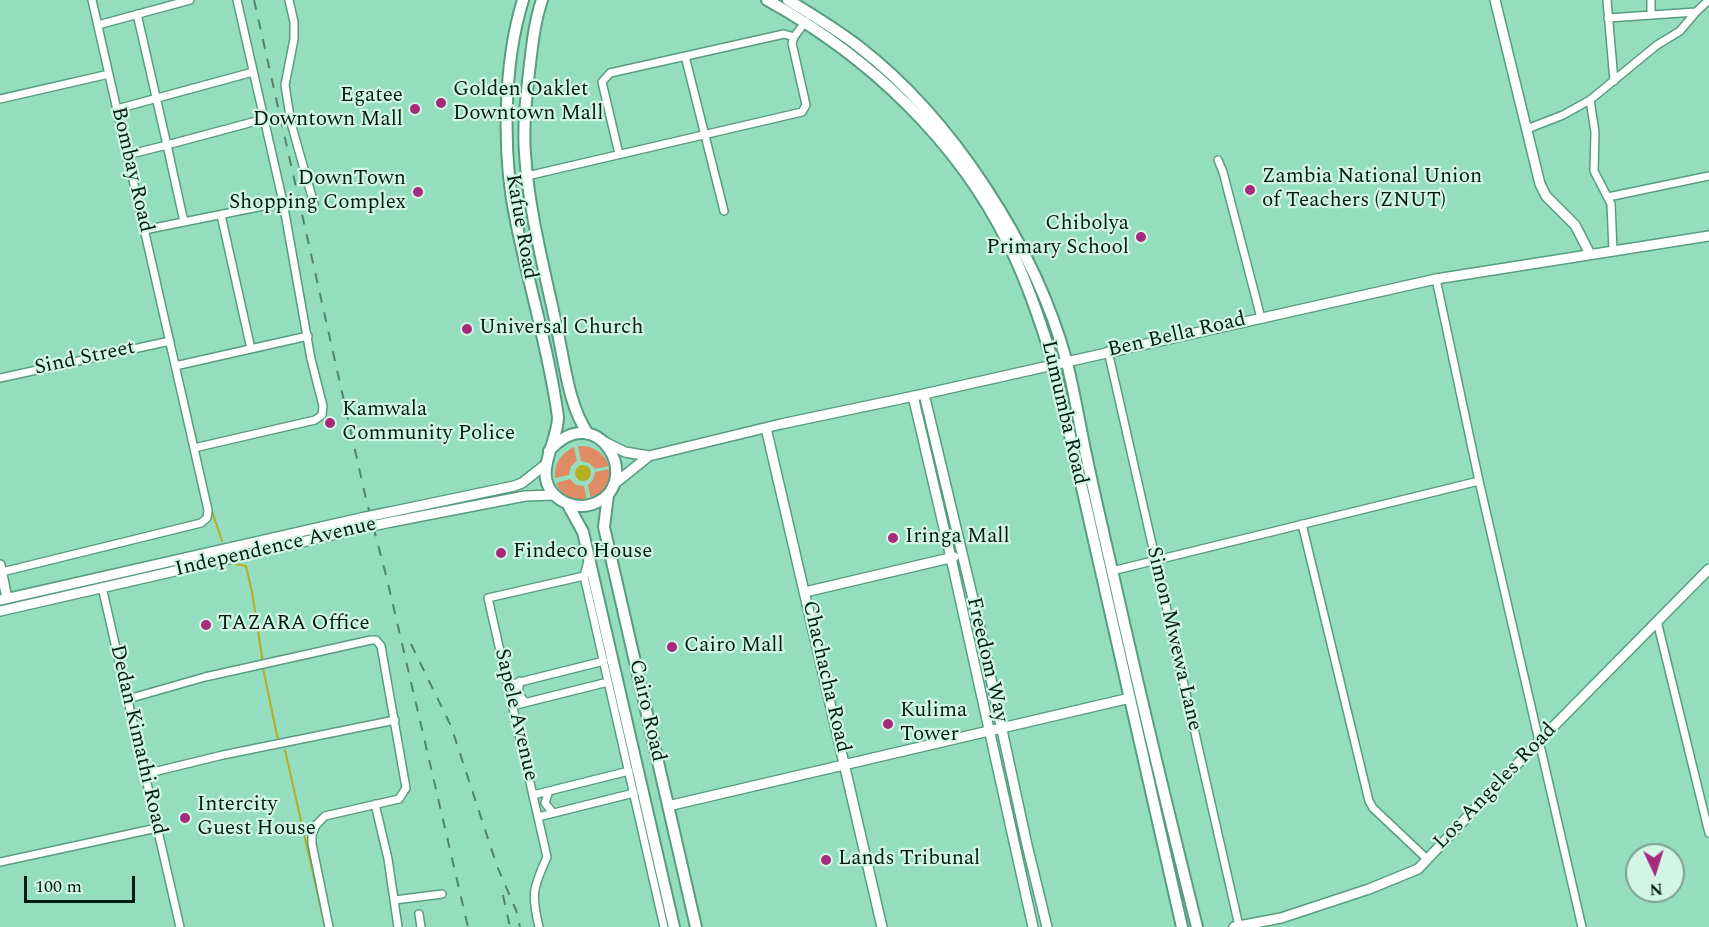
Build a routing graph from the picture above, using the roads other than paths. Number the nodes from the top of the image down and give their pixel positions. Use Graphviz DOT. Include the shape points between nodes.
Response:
graph roads {
  1 [pos="92,0"];
  2 [pos="190,0"];
  3 [pos="237,0"];
  4 [pos="289,0"];
  5 [pos="524,0"];
  6 [pos="542,0"];
  7 [pos="767,0"];
  8 [pos="788,0"];
  9 [pos="1495,0"];
  10 [pos="1607,0"];
  11 [pos="1651,0"];
  12 [pos="1709,0"];
  13 [pos="1696,12"];
  14 [pos="136,15"];
  15 [pos="1652,15"];
  16 [pos="809,18"];
  17 [pos="1608,18"];
  18 [pos="98,25"];
  19 [pos="794,37"];
  20 [pos="685,56"];
  21 [pos="253,72"];
  22 [pos="109,74"];
  23 [pos="1614,81"];
  24 [pos="156,98"];
  25 [pos="0,99"];
  26 [pos="1590,100"];
  27 [pos="117,109"];
  28 [pos="264,119"];
  29 [pos="1527,129"];
  30 [pos="705,135"];
  31 [pos="167,145"];
  32 [pos="619,154"];
  33 [pos="127,155"];
  34 [pos="1218,160"];
  35 [pos="527,176"];
  36 [pos="1709,176"];
  37 [pos="1608,196"];
  38 [pos="283,202"];
  39 [pos="314,204"];
  40 [pos="724,211"];
  41 [pos="221,215"];
  42 [pos="184,222"];
  43 [pos="144,230"];
  44 [pos="1709,237"];
  45 [pos="1613,250"];
  46 [pos="1590,254"];
  47 [pos="1436,279"];
  48 [pos="1261,318"];
  49 [pos="308,336"];
  50 [pos="170,341"];
  51 [pos="251,349"];
  52 [pos="1108,351"];
  53 [pos="1066,362"];
  54 [pos="1054,365"];
  55 [pos="175,366"];
  56 [pos="0,378"];
  57 [pos="924,394"];
  58 [pos="913,396"];
  59 [pos="766,428"];
  60 [pos="588,434"];
  61 [pos="603,441"];
  62 [pos="194,448"];
  63 [pos="549,451"];
  64 [pos="649,456"];
  65 [pos="545,465"];
  66 [pos="1479,481"];
  67 [pos="610,490"];
  68 [pos="555,495"];
  69 [pos="567,503"];
  70 [pos="391,517"];
  71 [pos="362,523"];
  72 [pos="1302,524"];
  73 [pos="962,555"];
  74 [pos="951,558"];
  75 [pos="589,559"];
  76 [pos="1155,561"];
  77 [pos="1,568"];
  78 [pos="1709,569"];
  79 [pos="1112,571"];
  80 [pos="584,576"];
  81 [pos="102,587"];
  82 [pos="805,592"];
  83 [pos="4,599"];
  84 [pos="0,611"];
  85 [pos="1657,621"];
  86 [pos="979,624"];
  87 [pos="600,626"];
  88 [pos="966,627"];
  89 [pos="632,649"];
  90 [pos="607,657"];
  91 [pos="636,668"];
  92 [pos="612,678"];
  93 [pos="520,681"];
  94 [pos="507,684"];
  95 [pos="1130,698"];
  96 [pos="128,699"];
  97 [pos="525,702"];
  98 [pos="512,706"];
  99 [pos="394,720"];
  100 [pos="1002,728"];
  101 [pos="989,730"];
  102 [pos="1540,740"];
  103 [pos="627,743"];
  104 [pos="845,764"];
  105 [pos="629,771"];
  106 [pos="145,774"];
  107 [pos="549,791"];
  108 [pos="634,793"];
  109 [pos="533,795"];
  110 [pos="375,804"];
  111 [pos="668,806"];
  112 [pos="553,813"];
  113 [pos="538,817"];
  114 [pos="157,828"];
  115 [pos="1709,833"];
  116 [pos="1427,859"];
  117 [pos="0,862"];
  118 [pos="660,886"];
  119 [pos="442,894"];
  120 [pos="395,900"];
  121 [pos="691,905"];
  122 [pos="670,910"];
  123 [pos="419,914"];
  124 [pos="696,926"];
  125 [pos="180,927"];
  126 [pos="329,927"];
  127 [pos="398,927"];
  128 [pos="420,927"];
  129 [pos="539,927"];
  130 [pos="664,927"];
  131 [pos="675,927"];
  132 [pos="882,927"];
  133 [pos="1033,927"];
  134 [pos="1047,927"];
  135 [pos="1182,927"];
  136 [pos="1197,927"];
  137 [pos="1237,927"];
  138 [pos="1582,927"];
  1 -- 18 [label="street, Bombay Road"];
  2 -- 14 [label="street"];
  3 -- 21 [label="street"];
  4 -- 39 [label="street" via="294,39 285,85 291,123"];
  5 -- 63 [label="main road, Kafue Road" via="510,69 507,145 515,221 557,408 558,426"];
  6 -- 35 [label="main road, Kafue Road" via="524,128"];
  7 -- 16 [label="main road, Lumumba Road"];
  8 -- 16 [label="main road, Lumumba Road"];
  9 -- 29 [label="main road"];
  10 -- 17 [label="street"];
  11 -- 15 [label="street"];
  12 -- 13 [label="street"];
  13 -- 15 [label="street"];
  13 -- 23 [label="street" via="1680,31"];
  14 -- 18 [label="street"];
  14 -- 24 [label="street"];
  15 -- 17 [label="street"];
  16 -- 19 [label="street"];
  16 -- 53 [label="main road, Lumumba Road" via="859,47 926,111 962,154 1016,240 1036,280"];
  16 -- 54 [label="main road, Lumumba Road" via="912,109 978,192 1022,275"];
  17 -- 23 [label="street"];
  18 -- 22 [label="street, Bombay Road"];
  19 -- 20 [label="street" via="784,34"];
  19 -- 30 [label="street" via="805,110"];
  20 -- 30 [label="street"];
  20 -- 32 [label="street" via="610,73 602,82"];
  21 -- 24 [label="street"];
  21 -- 28 [label="street"];
  22 -- 25 [label="street"];
  22 -- 27 [label="street, Bombay Road"];
  23 -- 26 [label="street"];
  24 -- 27 [label="street"];
  24 -- 31 [label="street"];
  26 -- 29 [label="street"];
  26 -- 37 [label="street" via="1595,132 1594,171"];
  27 -- 33 [label="street, Bombay Road"];
  28 -- 31 [label="street"];
  28 -- 38 [label="street"];
  29 -- 46 [label="main road" via="1546,196 1575,225"];
  30 -- 32 [label="street"];
  30 -- 40 [label="street"];
  31 -- 33 [label="street"];
  31 -- 42 [label="street"];
  32 -- 35 [label="street"];
  33 -- 43 [label="street, Bombay Road"];
  34 -- 48 [label="street"];
  35 -- 60 [label="main road, Kafue Road" via="568,379 579,420"];
  36 -- 37 [label="street"];
  37 -- 45 [label="street"];
  38 -- 41 [label="street"];
  38 -- 49 [label="street"];
  41 -- 42 [label="street"];
  41 -- 51 [label="street"];
  42 -- 43 [label="street"];
  43 -- 50 [label="street, Bombay Road"];
  44 -- 45 [label="main road, Ben Bella Road"];
  45 -- 46 [label="main road, Ben Bella Road"];
  46 -- 47 [label="main road, Ben Bella Road"];
  47 -- 48 [label="main road, Ben Bella Road"];
  47 -- 66 [label="street"];
  48 -- 52 [label="main road, Ben Bella Road"];
  49 -- 51 [label="street"];
  49 -- 62 [label="street" via="322,415 315,420"];
  50 -- 55 [label="street, Bombay Road"];
  50 -- 56 [label="street, Sind Street"];
  51 -- 55 [label="street"];
  52 -- 53 [label="main road, Ben Bella Road"];
  52 -- 76 [label="street, Simon Mwewa Lane"];
  53 -- 54 [label="main road, Ben Bella Road"];
  53 -- 79 [label="main road, Lumumba Road"];
  54 -- 57 [label="main road, Ben Bella Road"];
  54 -- 95 [label="main road, Lumumba Road"];
  55 -- 62 [label="street, Bombay Road"];
  57 -- 58 [label="main road, Ben Bella Road"];
  57 -- 73 [label="main road, Freedom Way"];
  58 -- 59 [label="main road, Ben Bella Road"];
  58 -- 74 [label="main road, Freedom Way"];
  59 -- 64 [label="main road, Ben Bella Road"];
  59 -- 82 [label="main road, Chachacha Road"];
  60 -- 61 [label="main road"];
  60 -- 63 [label="main road" via="566,436"];
  61 -- 64 [label="main road, Ben Bella Road" via="625,452"];
  61 -- 67 [label="main road" via="615,461"];
  62 -- 77 [label="street, Bombay Road" via="208,510 201,523"];
  63 -- 65 [label="main road"];
  64 -- 67 [label="main road, Ben Bella Road"];
  65 -- 68 [label="main road" via="548,484"];
  65 -- 70 [label="main road, Independence Avenue" via="514,486"];
  66 -- 72 [label="street"];
  66 -- 102 [label="street"];
  67 -- 69 [label="main road" via="586,506"];
  67 -- 89 [label="main road, Cairo Road" via="604,527"];
  68 -- 69 [label="main road"];
  68 -- 70 [label="main road, Independence Avenue"];
  69 -- 75 [label="main road, Cairo Road" via="583,532"];
  70 -- 71 [label="main road, Independence Avenue, bridge"];
  71 -- 81 [label="main road, Independence Avenue"];
  71 -- 83 [label="main road, Independence Avenue"];
  72 -- 76 [label="street"];
  72 -- 116 [label="street" via="1369,801"];
  73 -- 74 [label="main road"];
  73 -- 86 [label="main road, Freedom Way"];
  74 -- 82 [label="main road"];
  74 -- 88 [label="main road, Freedom Way"];
  75 -- 80 [label="street"];
  75 -- 87 [label="main road, Cairo Road"];
  76 -- 79 [label="street"];
  76 -- 137 [label="street, Simon Mwewa Lane"];
  77 -- 83 [label="main road"];
  78 -- 85 [label="main road, Los Angeles Road"];
  79 -- 136 [label="main road, Lumumba Road"];
  80 -- 87 [label="street"];
  80 -- 94 [label="street, Sapele Avenue" via="488,598"];
  81 -- 84 [label="main road, Independence Avenue"];
  81 -- 96 [label="street, Dedan Kimathi Road"];
  82 -- 104 [label="main road, Chachacha Road"];
  85 -- 102 [label="main road, Los Angeles Road"];
  85 -- 115 [label="street"];
  86 -- 88 [label="main road"];
  86 -- 100 [label="main road, Freedom Way"];
  87 -- 90 [label="main road, Cairo Road"];
  88 -- 101 [label="main road, Freedom Way"];
  89 -- 90 [label="main road" via="622,657"];
  89 -- 91 [label="main road, Cairo Road"];
  90 -- 92 [label="main road, Cairo Road"];
  90 -- 93 [label="street"];
  91 -- 92 [label="main road" via="624,665"];
  91 -- 111 [label="main road, Cairo Road"];
  92 -- 97 [label="street"];
  92 -- 103 [label="main road, Cairo Road"];
  93 -- 94 [label="street"];
  93 -- 97 [label="street" via="518,693"];
  94 -- 98 [label="street, Sapele Avenue"];
  95 -- 100 [label="main road"];
  95 -- 135 [label="main road, Lumumba Road"];
  96 -- 99 [label="street" via="205,677 376,640 381,646"];
  96 -- 106 [label="street, Dedan Kimathi Road"];
  97 -- 98 [label="street"];
  98 -- 109 [label="street, Sapele Avenue"];
  99 -- 106 [label="street"];
  99 -- 110 [label="street" via="406,788 399,799"];
  100 -- 101 [label="main road"];
  100 -- 134 [label="main road, Freedom Way"];
  101 -- 104 [label="main road"];
  101 -- 133 [label="main road, Freedom Way"];
  102 -- 116 [label="main road, Los Angeles Road"];
  102 -- 138 [label="street"];
  103 -- 105 [label="street"];
  103 -- 118 [label="main road, Cairo Road"];
  104 -- 111 [label="main road"];
  104 -- 132 [label="main road, Chachacha Road"];
  105 -- 107 [label="street"];
  105 -- 108 [label="street"];
  106 -- 114 [label="street, Dedan Kimathi Road"];
  107 -- 109 [label="street"];
  107 -- 112 [label="street" via="545,803"];
  108 -- 112 [label="street"];
  108 -- 118 [label="street"];
  109 -- 113 [label="street, Sapele Avenue"];
  110 -- 120 [label="street"];
  110 -- 126 [label="street" via="325,816 312,835"];
  111 -- 121 [label="main road, Cairo Road"];
  112 -- 113 [label="street"];
  113 -- 129 [label="street, Sapele Avenue" via="547,857 533,901"];
  114 -- 117 [label="street"];
  114 -- 125 [label="street, Dedan Kimathi Road"];
  116 -- 137 [label="main road, Los Angeles Road" via="1414,871 1369,889 1281,918"];
  118 -- 122 [label="main road, Cairo Road"];
  118 -- 130 [label="street"];
  119 -- 120 [label="street"];
  120 -- 127 [label="street"];
  121 -- 122 [label="main road" via="682,913"];
  121 -- 124 [label="main road, Cairo Road"];
  122 -- 131 [label="main road, Cairo Road"];
  123 -- 128 [label="street"];
  124 -- 131 [label="main road" via="687,921"];
}
